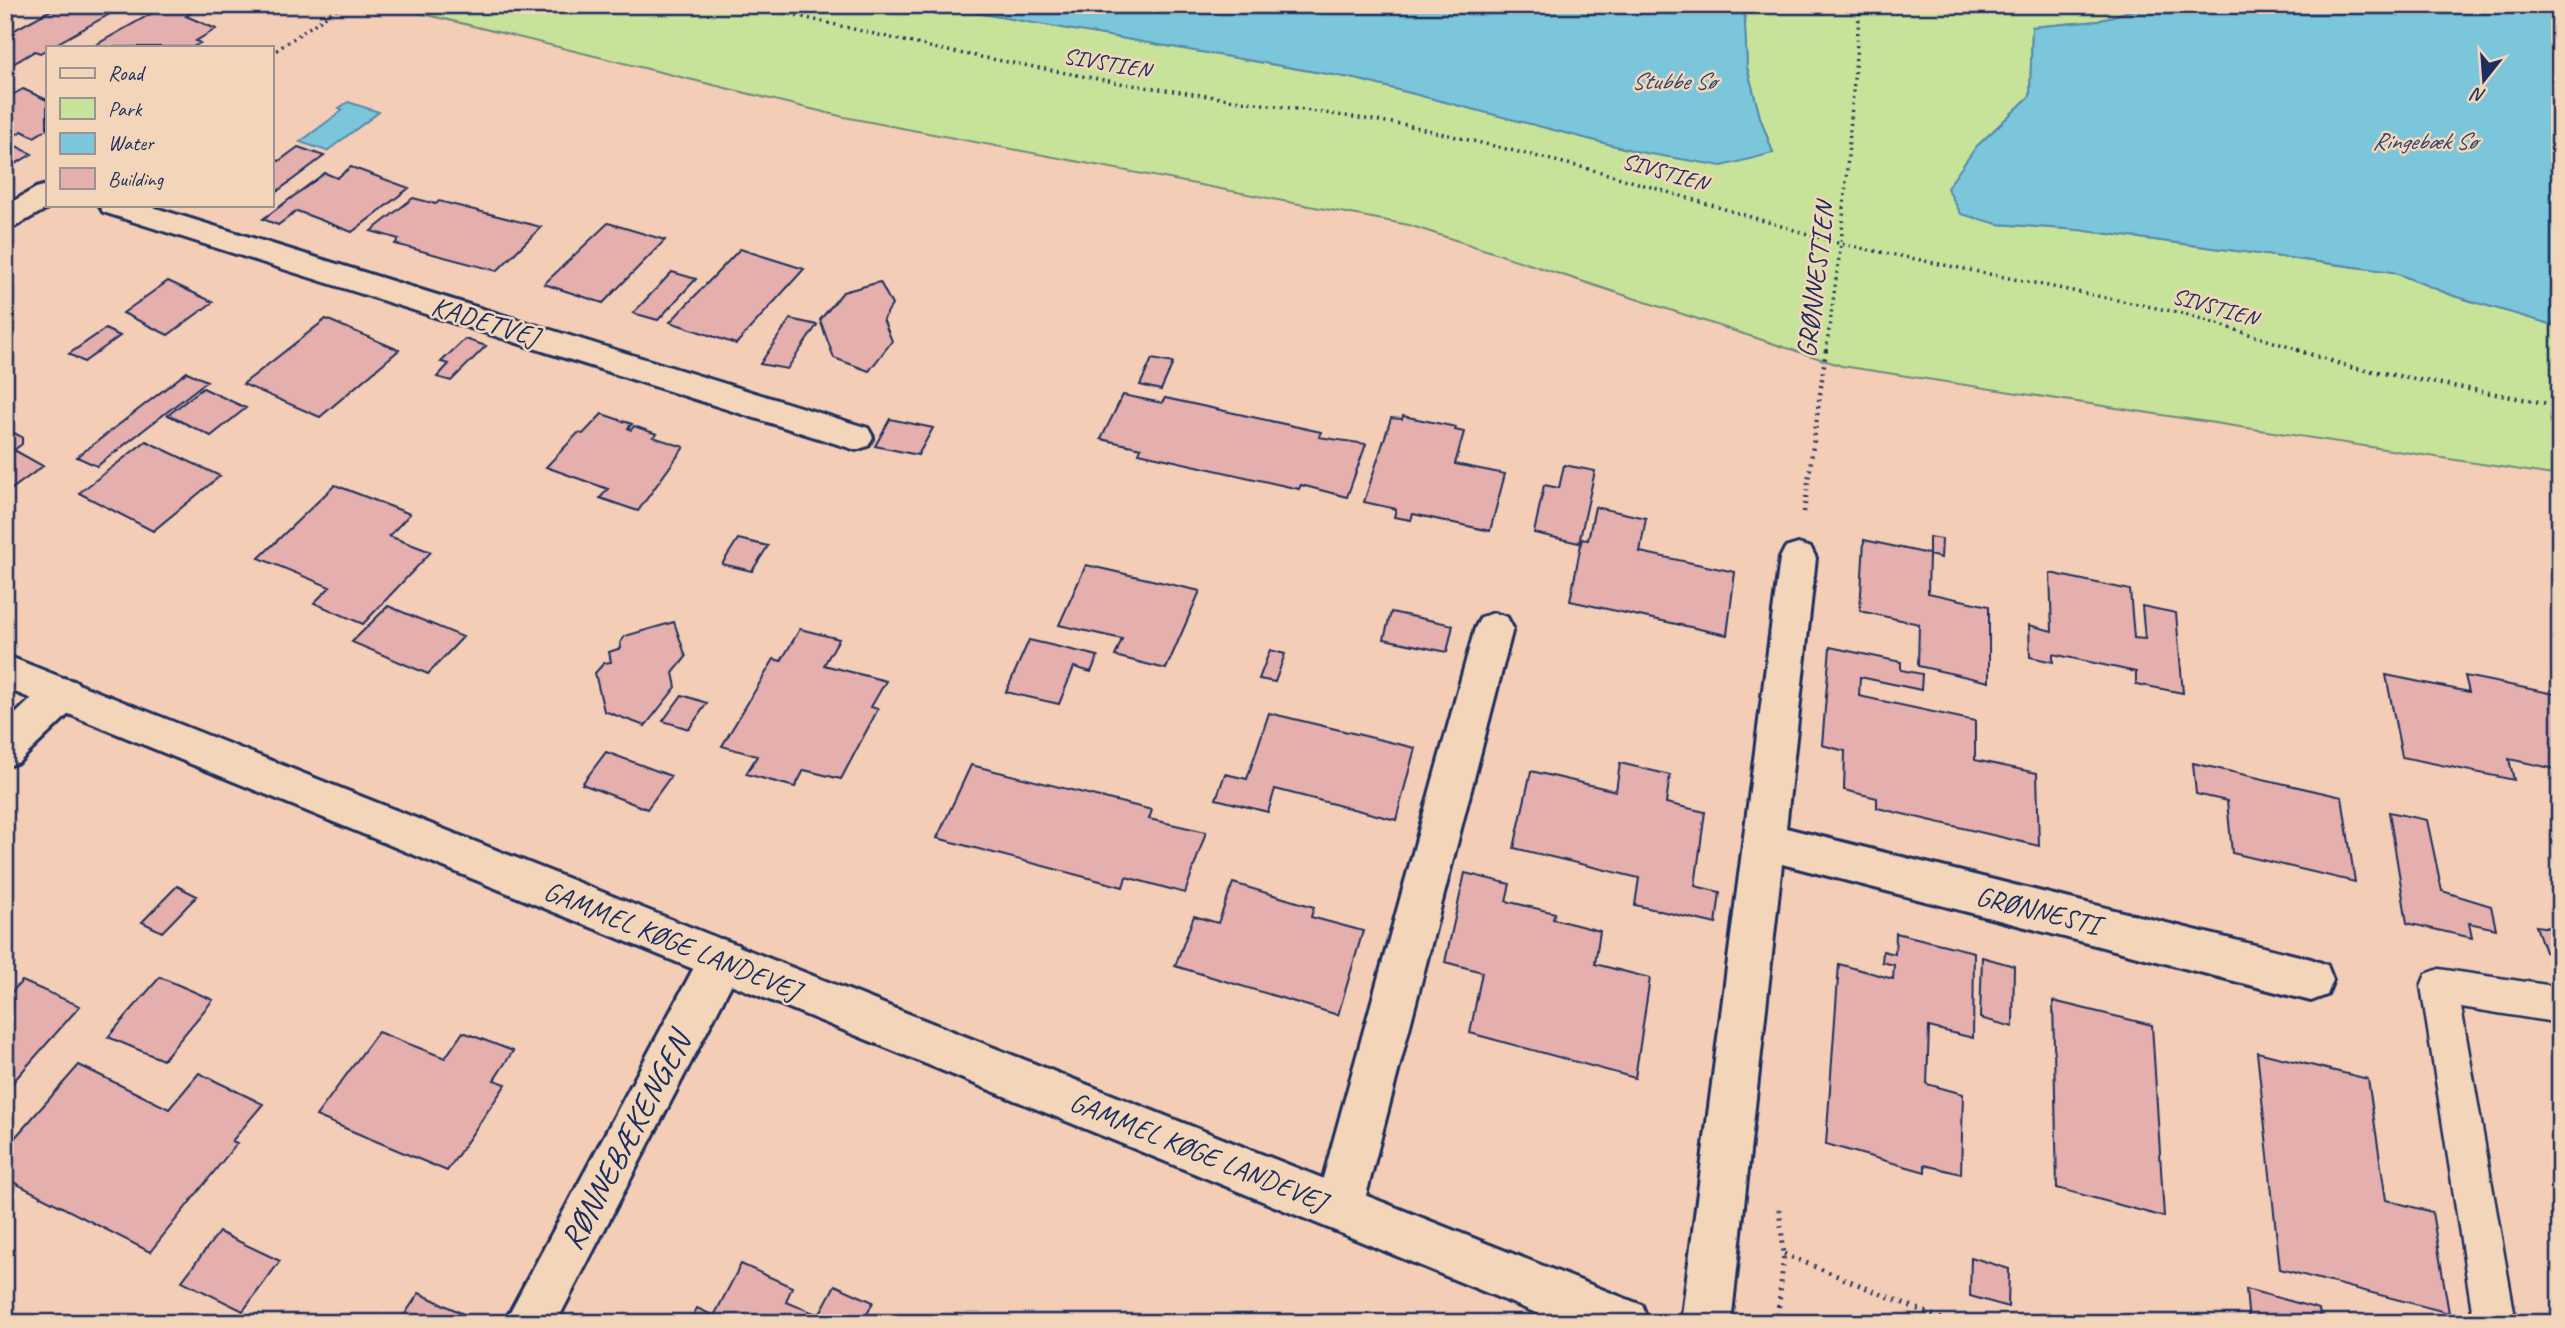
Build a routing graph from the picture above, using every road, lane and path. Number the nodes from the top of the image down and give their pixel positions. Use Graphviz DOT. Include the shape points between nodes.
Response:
graph roads {
  1 [pos="342,5"];
  2 [pos="752,5"];
  3 [pos="1860,5"];
  4 [pos="273,53"];
  5 [pos="46,196"];
  6 [pos="117,206"];
  7 [pos="5,219"];
  8 [pos="1841,244"];
  9 [pos="2560,406"];
  10 [pos="856,437"];
  11 [pos="1798,558"];
  12 [pos="1494,628"];
  13 [pos="5,671"];
  14 [pos="63,694"];
  15 [pos="5,750"];
  16 [pos="1765,841"];
  17 [pos="722,960"];
  18 [pos="2311,980"];
  19 [pos="2560,1005"];
  20 [pos="1339,1207"];
  21 [pos="1784,1254"];
  22 [pos="529,1323"];
  23 [pos="1623,1323"];
  24 [pos="1706,1323"];
  25 [pos="1952,1323"];
  26 [pos="2495,1323"];
  1 -- 4 [label="path"];
  2 -- 8 [label="path, SIVSTIEN" via="938,50 1125,85 1407,125 1601,172"];
  3 -- 8 [label="path, GRØNNESTIEN"];
  5 -- 7 [label="street"];
  6 -- 10 [label="street, KADETVEJ"];
  8 -- 9 [label="path, SIVSTIEN" via="2186,314 2350,367"];
  8 -- 11 [label="path, GRØNNESTIEN"];
  11 -- 16 [label="street"];
  12 -- 20 [label="street, GAMMEL KØGE LANDEVEJ"];
  13 -- 14 [label="street, GAMMEL KØGE LANDEVEJ"];
  14 -- 15 [label="street"];
  14 -- 17 [label="street, GAMMEL KØGE LANDEVEJ"];
  16 -- 18 [label="street, GRØNNESTI"];
  16 -- 24 [label="street"];
  17 -- 20 [label="street, GAMMEL KØGE LANDEVEJ"];
  17 -- 22 [label="street, RØNNEBÆKENGEN"];
  19 -- 26 [label="lane" via="2439,986"];
  20 -- 23 [label="street, GAMMEL KØGE LANDEVEJ"];
  21 -- 25 [label="path"];
}
